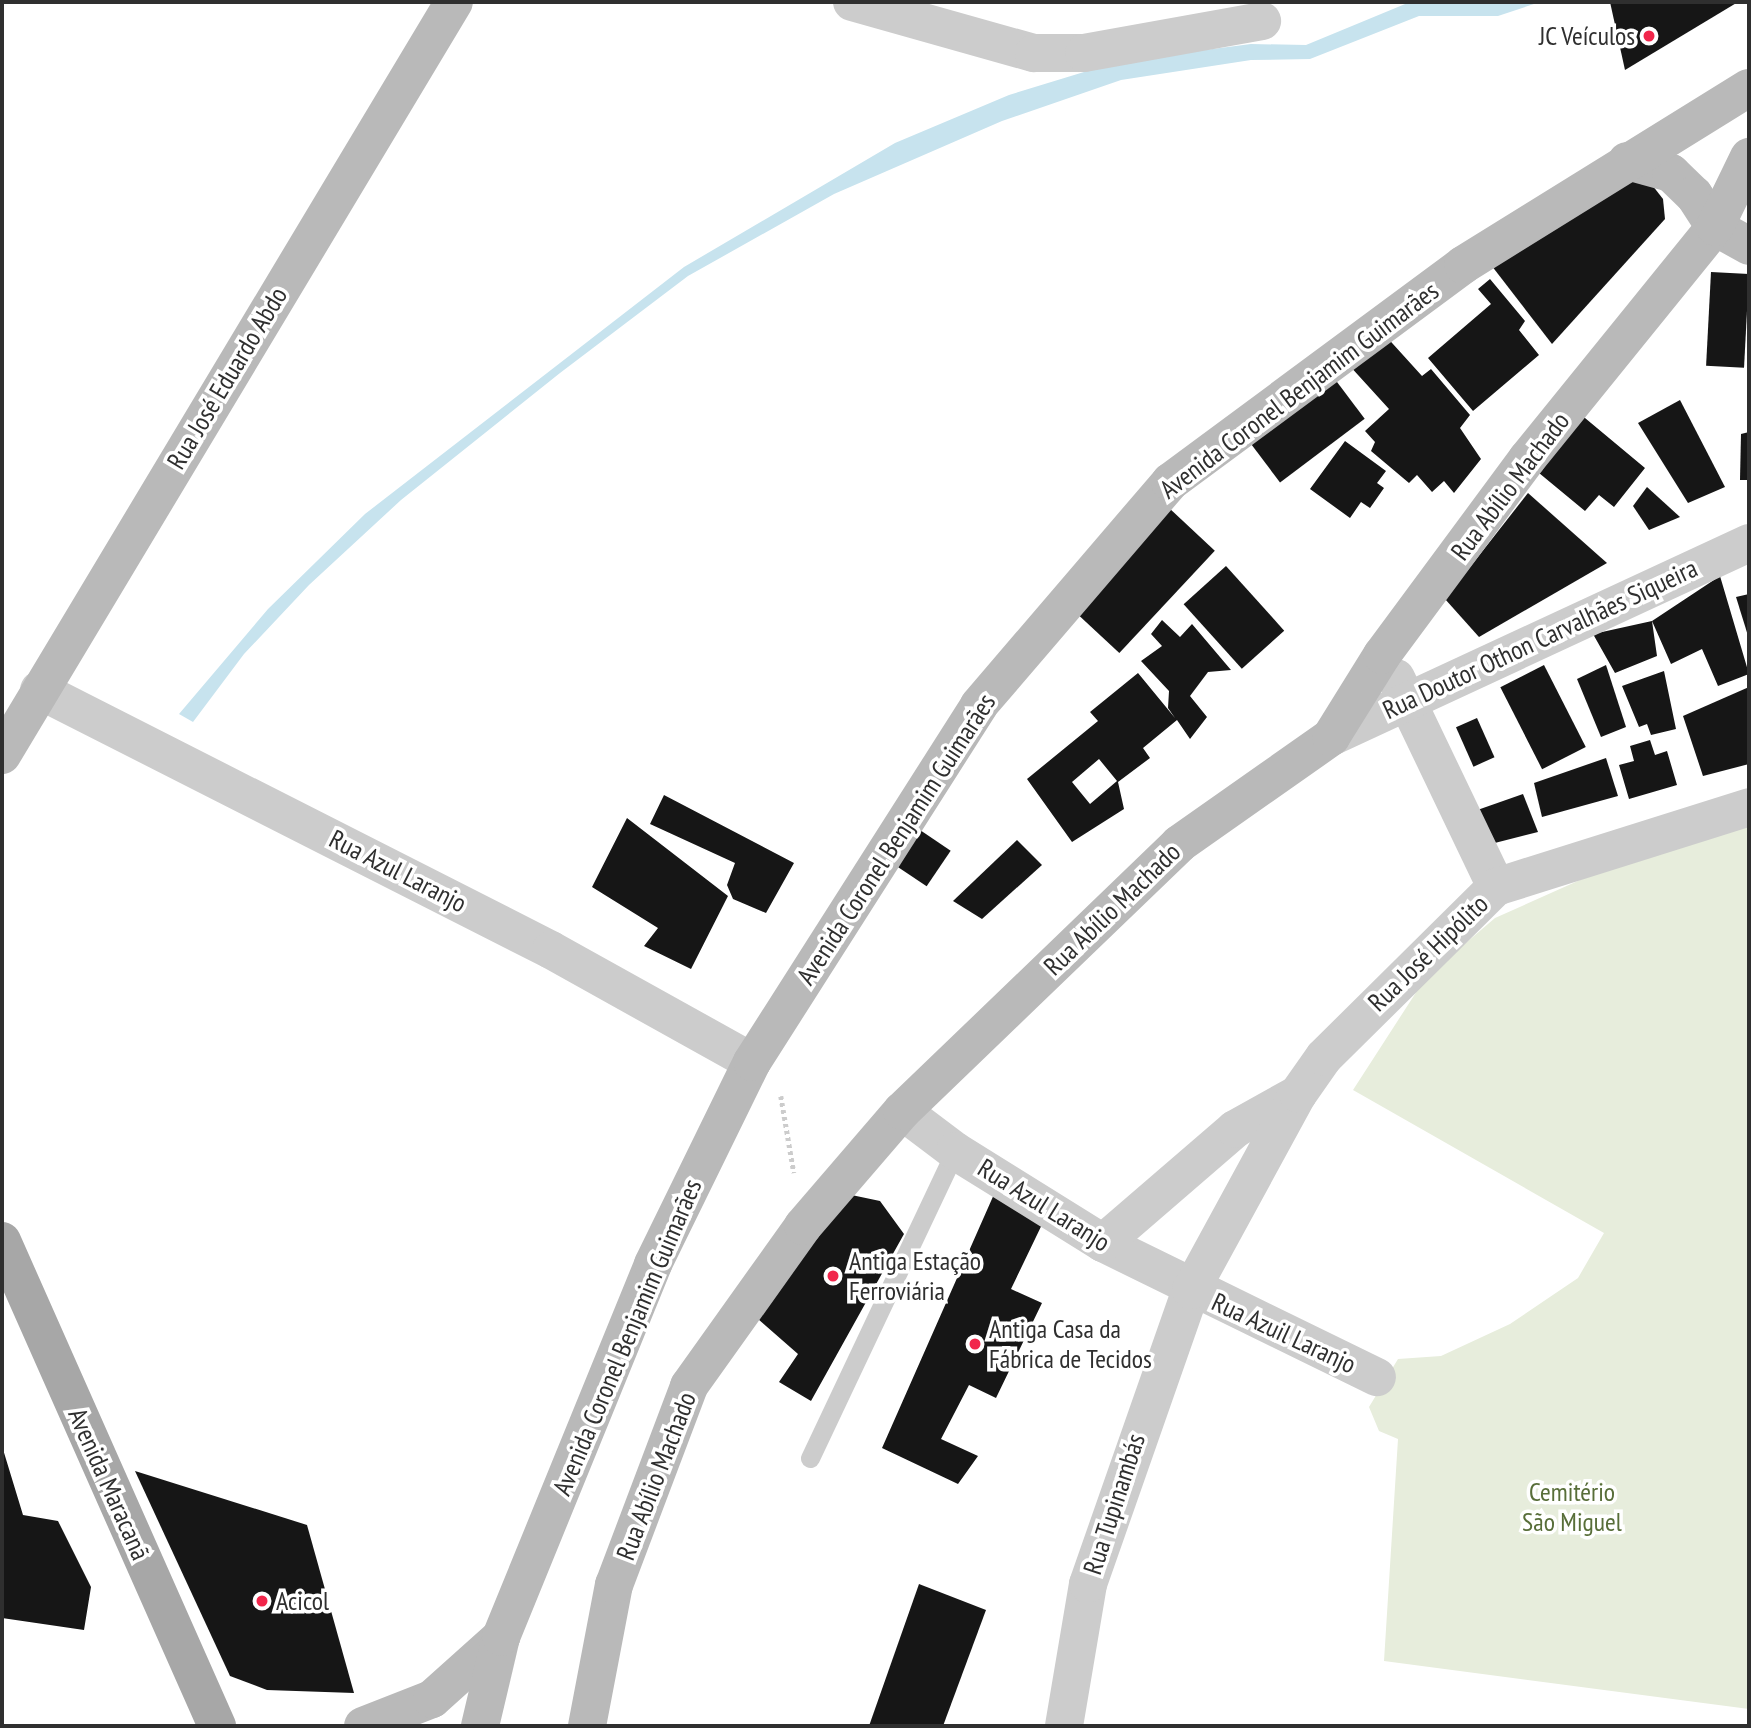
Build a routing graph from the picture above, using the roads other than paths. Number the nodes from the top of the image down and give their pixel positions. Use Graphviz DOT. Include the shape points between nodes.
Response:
graph roads {
  1 [pos="454,2"];
  2 [pos="852,2"];
  3 [pos="1262,21"];
  4 [pos="1749,88"];
  5 [pos="1749,159"];
  6 [pos="1627,161"];
  7 [pos="1732,230"];
  8 [pos="1749,246"];
  9 [pos="1749,543"];
  10 [pos="1382,655"];
  11 [pos="39,690"];
  12 [pos="1408,699"];
  13 [pos="1331,737"];
  14 [pos="2,755"];
  15 [pos="1749,807"];
  16 [pos="1496,887"];
  17 [pos="752,1062"];
  18 [pos="1298,1094"];
  19 [pos="902,1111"];
  20 [pos="955,1151"];
  21 [pos="2,1241"];
  22 [pos="1103,1243"];
  23 [pos="1191,1290"];
  24 [pos="1377,1377"];
  25 [pos="810,1458"];
  26 [pos="501,1637"];
  27 [pos="217,1726"];
  28 [pos="363,1726"];
  29 [pos="480,1726"];
  30 [pos="587,1726"];
  31 [pos="1064,1726"];
  1 -- 11 [label="street, Rua José Eduardo Abdo"];
  2 -- 3 [label="street" via="1034,53 1084,53"];
  4 -- 6 [label="street, Avenida Coronel Benjamim Guimarães"];
  5 -- 7 [label="street, Rua Abílio Machado"];
  6 -- 7 [label="street" via="1671,173"];
  6 -- 17 [label="street, Avenida Coronel Benjamim Guimarães" via="1463,265 1170,482 979,705"];
  7 -- 8 [label="street"];
  7 -- 10 [label="street, Rua Abílio Machado" via="1528,459"];
  9 -- 12 [label="street, Rua Doutor Othon Carvalhães Siqueira" via="1550,639"];
  10 -- 12 [label="street"];
  10 -- 13 [label="street, Rua Abílio Machado"];
  11 -- 14 [label="street, Rua José Eduardo Abdo"];
  11 -- 17 [label="street, Rua Azul Laranjo" via="183,759 551,950"];
  12 -- 13 [label="street, Rua Doutor Othon Carvalhães Siqueira"];
  12 -- 16 [label="street"];
  13 -- 19 [label="street, Rua Abílio Machado" via="1179,844"];
  15 -- 16 [label="street, Rua José Hipólito"];
  16 -- 18 [label="street, Rua José Hipólito" via="1394,983 1324,1057"];
  17 -- 26 [label="street, Avenida Coronel Benjamim Guimarães" via="653,1264"];
  18 -- 22 [label="street, Rua José Hipólito" via="1235,1129"];
  18 -- 23 [label="street, Rua José Hipólito"];
  19 -- 20 [label="street, Rua Azul Laranjo"];
  19 -- 30 [label="street, Rua Abílio Machado" via="803,1226 689,1386 614,1585"];
  20 -- 22 [label="street, Rua Azul Laranjo"];
  20 -- 25 [label="lane"];
  21 -- 27 [label="main road, Avenida Maracanã"];
  22 -- 23 [label="street, Rua Azul Laranjo"];
  23 -- 24 [label="street, Rua Azuil Laranjo"];
  23 -- 31 [label="street, Rua Tupinambás" via="1088,1584"];
  26 -- 28 [label="street" via="432,1699"];
  26 -- 29 [label="street, Avenida Coronel Benjamim Guimarães"];
}
